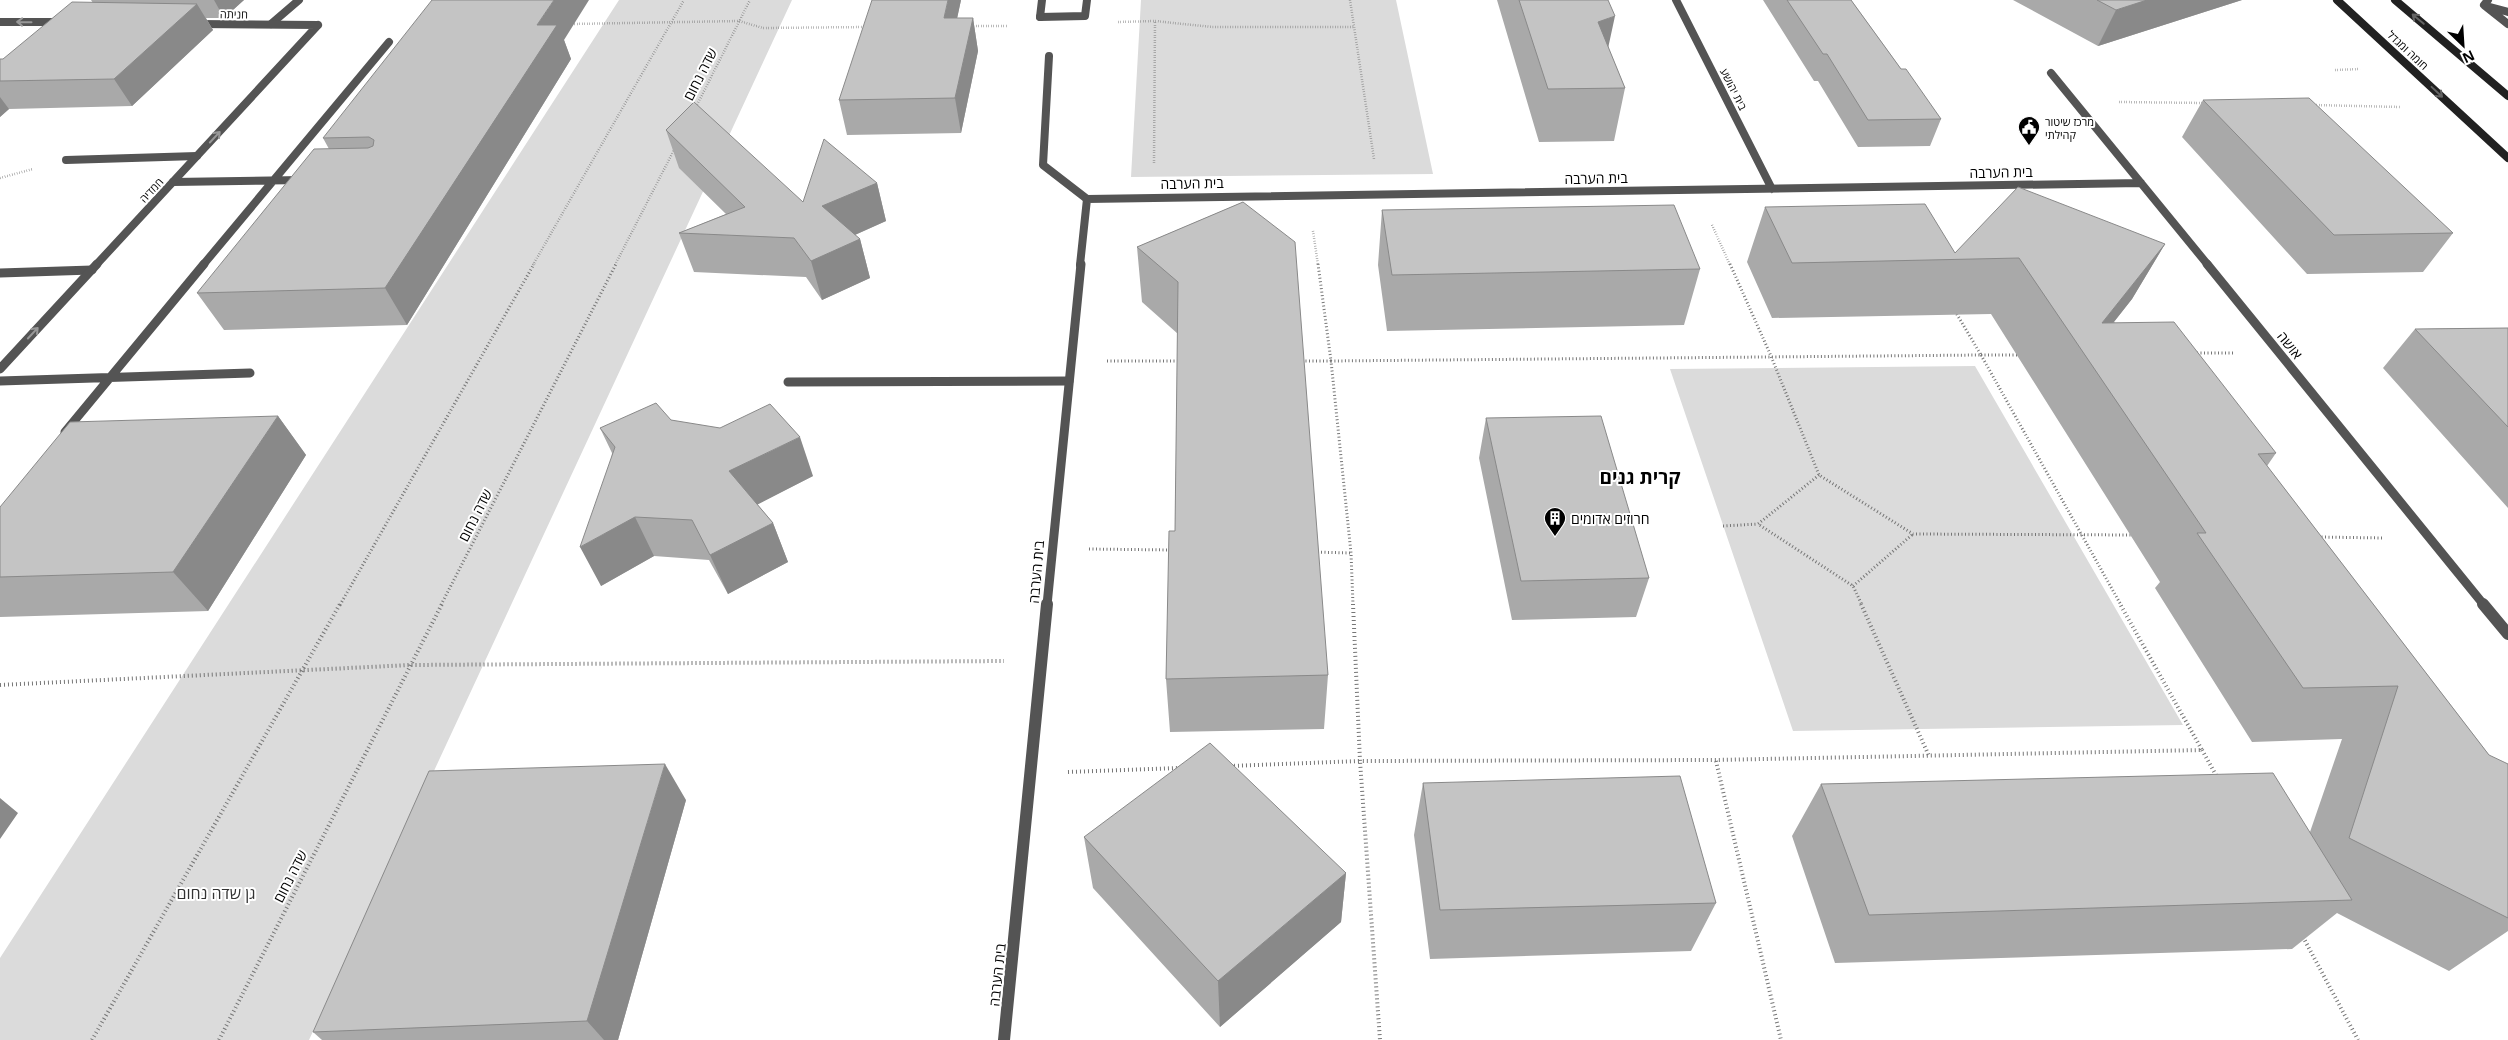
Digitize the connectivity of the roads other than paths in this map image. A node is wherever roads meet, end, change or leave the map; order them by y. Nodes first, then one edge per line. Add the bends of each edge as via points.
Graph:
1 (299, 0) edge
2 (1042, 0) edge
3 (1087, 0) edge
4 (1676, 0) edge
5 (2337, 0) edge
6 (2395, 0) edge
7 (2486, 2) edge
8 (2508, 12) edge
9 (0, 22) edge
10 (68, 22) edge
11 (184, 24) edge
12 (271, 24) junction
13 (2508, 24) edge
14 (318, 25) joint
15 (389, 42) dead end
16 (1049, 56) dead end
17 (2051, 73) dead end
18 (2508, 96) edge
19 (197, 156) junction
20 (2508, 158) edge
21 (66, 160) dead end
22 (274, 180) junction
23 (312, 180) edge
24 (173, 182) junction
25 (2141, 183) junction
26 (1772, 189) junction
27 (1088, 199) junction
28 (92, 270) junction
29 (0, 272) edge
30 (0, 369) edge
31 (250, 372) dead end
32 (110, 377) junction
33 (0, 381) edge
34 (1069, 381) junction
35 (788, 382) dead end
36 (61, 436) edge
37 (2508, 634) edge
38 (1004, 1040) edge

1 - 12 street
2 - 3 street via 1040,17 1085,16
4 - 26 street, בית יהושע
5 -> 20 street, חומה ומגדל
18 -> 6 street
7 - 8 street
7 - 13 street
10 -> 9 street
11 - 12 street, חניתה
12 - 14 street, חניתה
19 -> 14 street, חמדיה
15 - 22 street
16 - 27 street via 1043,165
17 - 25 street, אושה
19 - 21 street
19 - 24 street, חמדיה
22 - 23 street
22 - 24 street
22 - 32 street
24 - 28 street, חמדיה
25 - 26 street, בית הערבה
25 - 37 street, אושה
26 - 27 street, בית הערבה
27 - 34 street, בית הערבה
28 - 29 street
30 -> 28 street, חמדיה
31 - 32 street
32 - 33 street
32 - 36 street
34 - 35 street
34 - 38 street, בית הערבה

